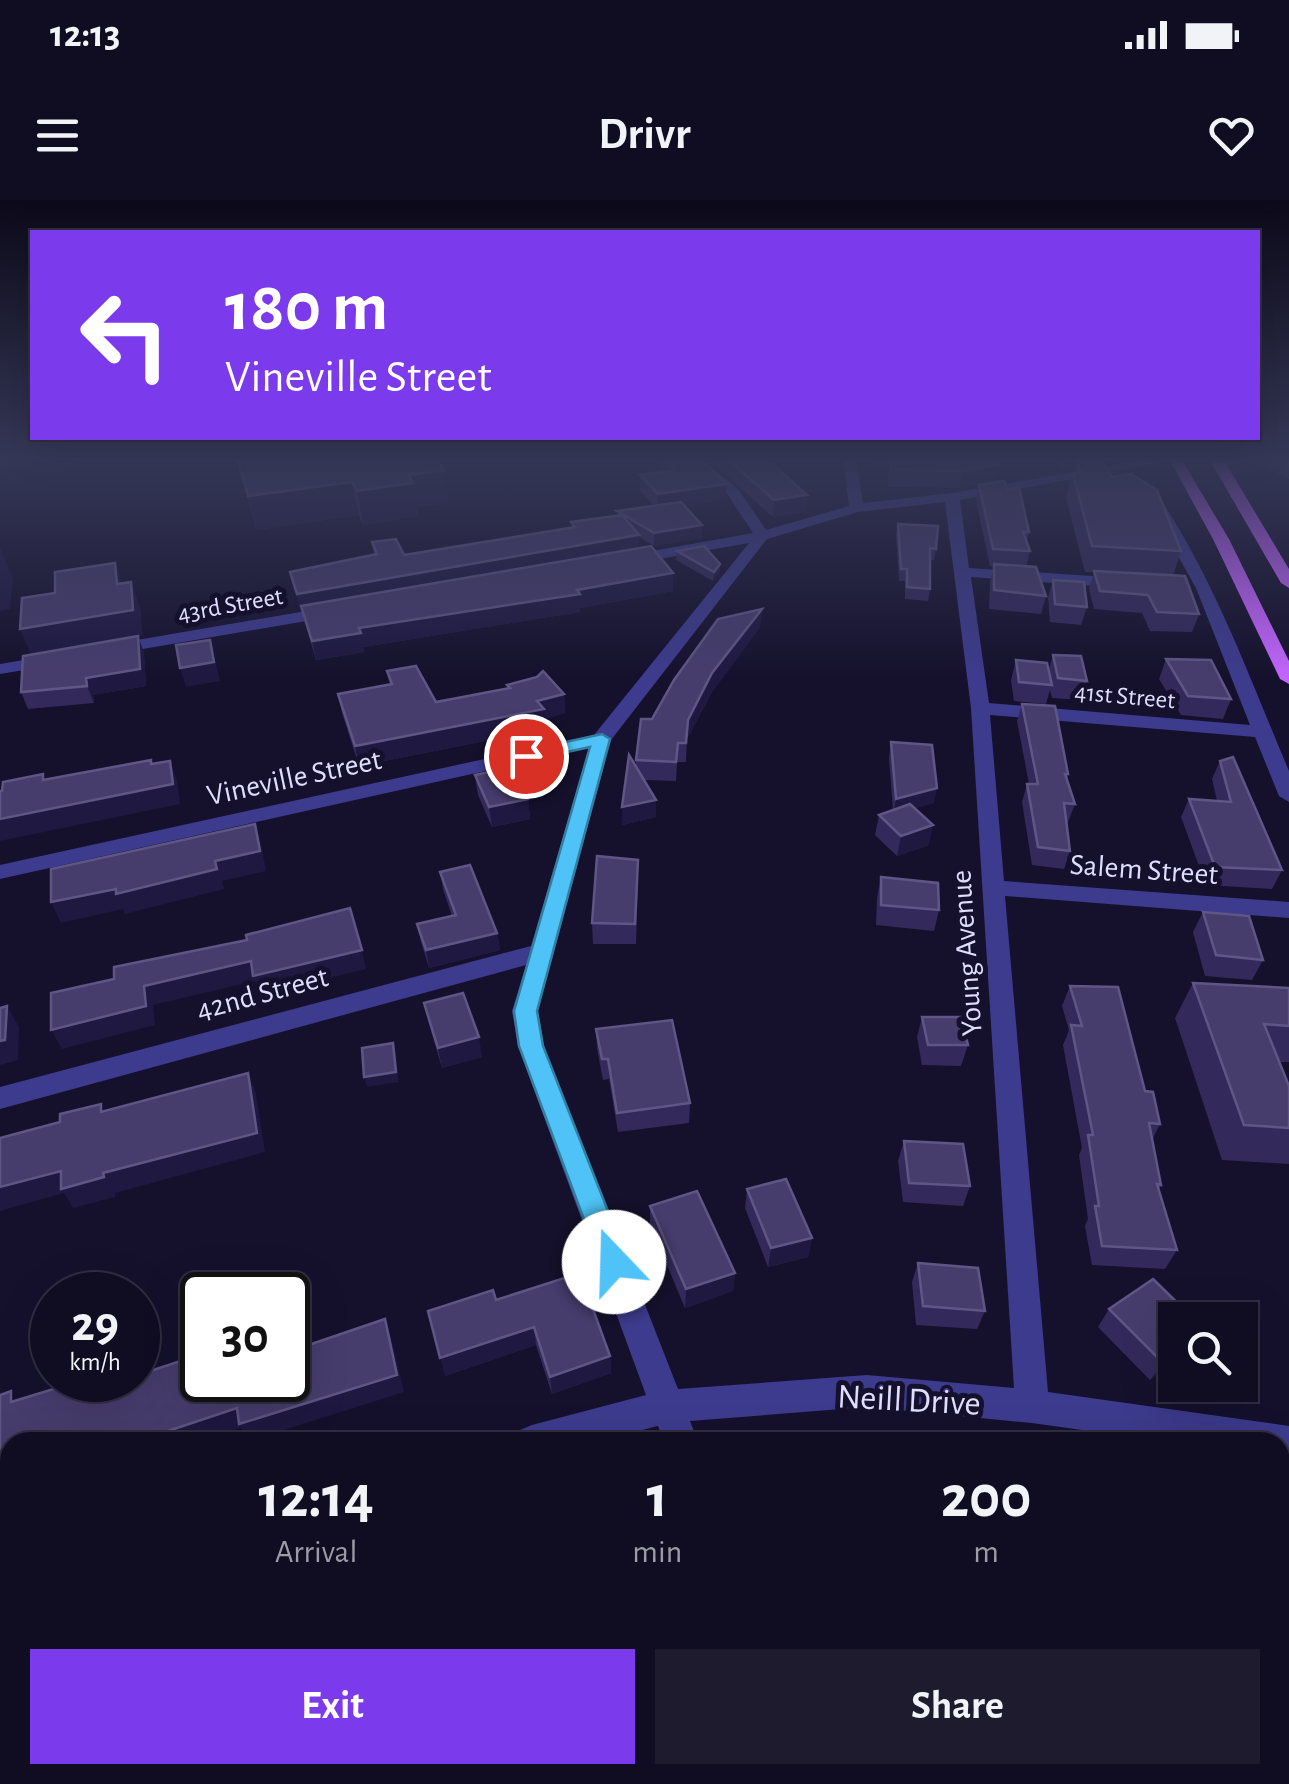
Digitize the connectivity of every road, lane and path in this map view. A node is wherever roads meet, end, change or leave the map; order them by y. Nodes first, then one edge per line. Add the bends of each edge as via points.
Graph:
1 (759, 531) edge
2 (779, 531) edge
3 (957, 531) edge
4 (1172, 531) edge
5 (1216, 531) edge
6 (1259, 531) edge
7 (762, 536) junction
8 (606, 563) edge
9 (964, 572) junction
10 (1289, 583) edge
11 (1148, 584) edge
12 (354, 607) edge
13 (89, 654) edge
14 (71, 657) edge
15 (0, 670) edge
16 (1289, 679) edge
17 (980, 708) junction
18 (1266, 732) junction
19 (602, 739) junction
20 (1289, 796) edge
21 (0, 872) edge
22 (994, 888) junction
23 (1289, 910) edge
24 (540, 952) junction
25 (0, 1098) edge
26 (669, 1406) junction
27 (1032, 1406) junction
28 (570, 1432) edge
29 (678, 1432) edge
30 (1213, 1432) edge

1 - 7 street
2 - 7 street
3 - 9 street, Young Avenue
4 - 18 street
5 - 16 main road
6 - 10 main road
7 - 8 street
7 - 19 street
9 - 11 street
9 - 17 street, Young Avenue
12 - 13 street, 43rd Street
14 - 15 street
17 - 18 street, 41st Street
17 - 22 street, Young Avenue
18 - 20 street
19 - 21 street, Vineville Street
19 - 24 street
22 - 23 street, Salem Street
22 - 27 street, Young Avenue
24 - 25 street, 42nd Street
24 - 26 street via 526,1011 531,1046
26 - 27 street, Neill Drive via 867,1392
26 - 28 street, Neill Drive
26 - 29 street
27 - 30 street, Neill Drive

